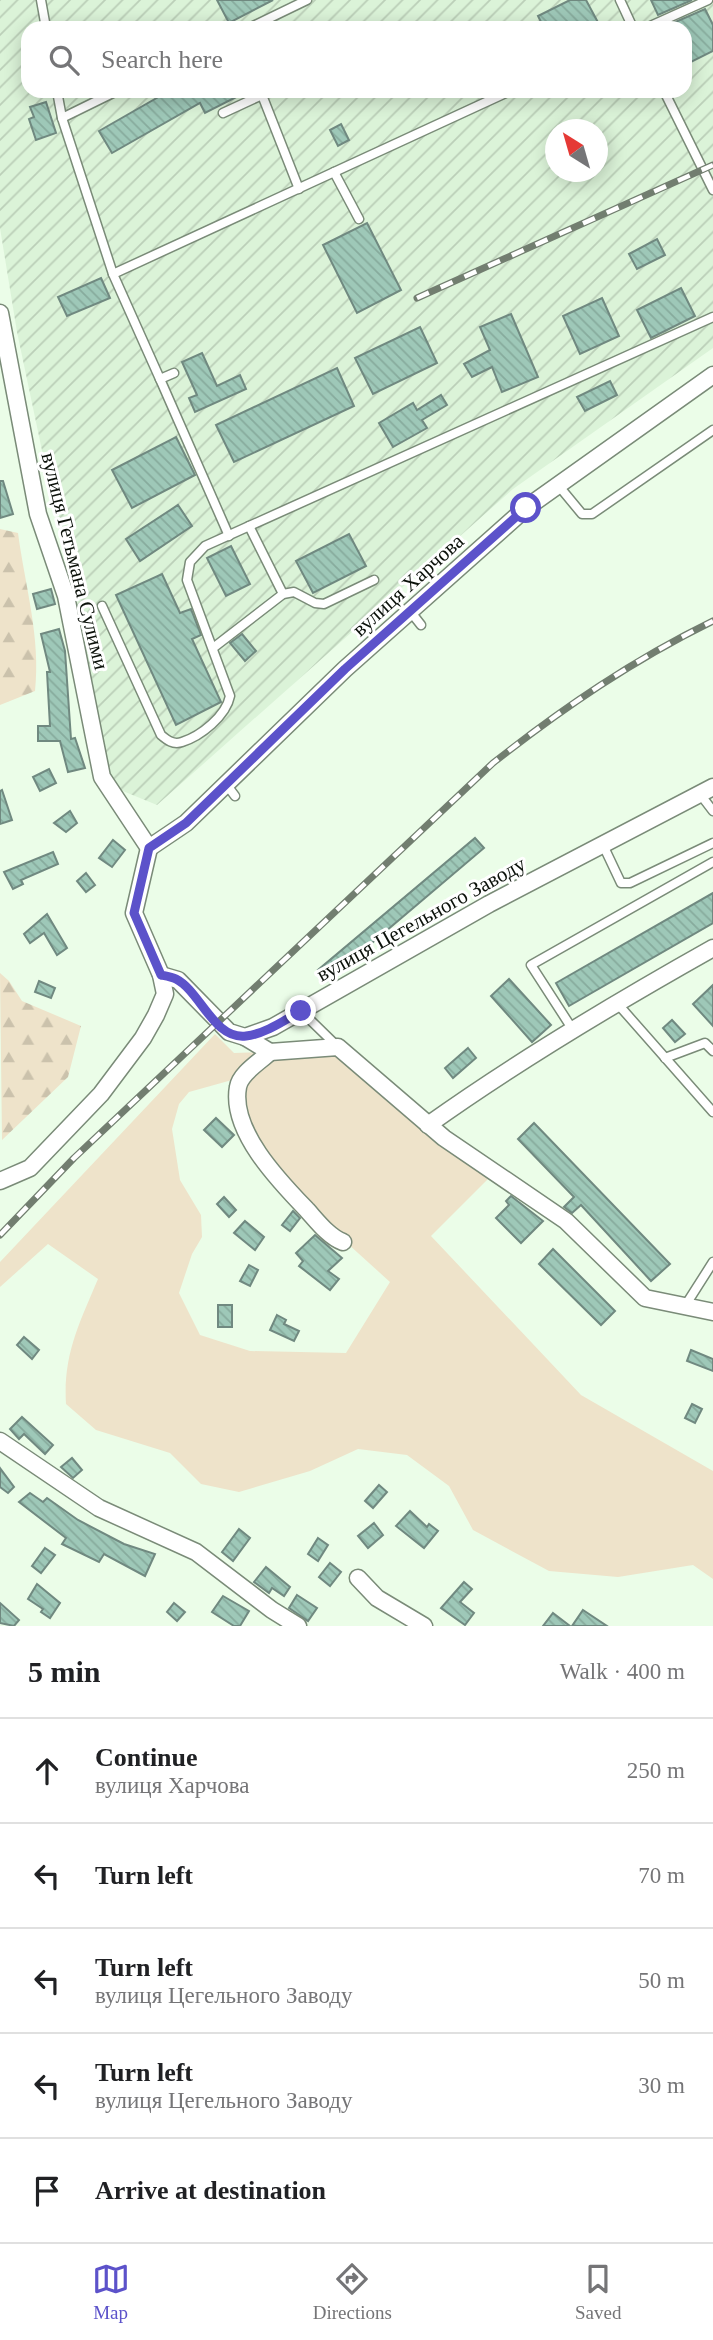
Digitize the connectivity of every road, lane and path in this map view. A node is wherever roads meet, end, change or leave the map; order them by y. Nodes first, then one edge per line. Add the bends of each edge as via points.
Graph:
1 (41, 0) edge
2 (307, 0) edge
3 (620, 0) edge
4 (708, 0) edge
5 (45, 21) edge
6 (264, 21) edge
7 (630, 21) edge
8 (662, 21) edge
9 (58, 98) edge
10 (103, 98) edge
11 (255, 98) edge
12 (268, 98) edge
13 (495, 98) edge
14 (667, 98) edge
15 (223, 113) dead end
16 (62, 118) junction
17 (334, 173) junction
18 (299, 189) junction
19 (713, 190) edge
20 (359, 219) dead end
21 (113, 274) junction
22 (0, 313) edge
23 (713, 317) edge
24 (174, 373) dead end
25 (713, 375) edge
26 (160, 379) junction
27 (713, 430) edge
28 (558, 485) junction
29 (249, 526) junction
30 (229, 536) junction
31 (374, 580) dead end
32 (283, 594) junction
33 (102, 606) dead end
34 (410, 611) junction
35 (421, 625) dead end
36 (213, 648) junction
37 (707, 791) edge
38 (713, 811) edge
39 (713, 843) edge
40 (603, 845) junction
41 (149, 848) junction
42 (713, 862) edge
43 (713, 948) edge
44 (161, 975) junction
45 (616, 1002) junction
46 (301, 1011) junction
47 (572, 1030) junction
48 (245, 1037) junction
49 (338, 1047) junction
50 (713, 1051) edge
51 (270, 1052) junction
52 (665, 1058) junction
53 (713, 1112) edge
54 (428, 1125) junction
55 (0, 1181) edge
56 (343, 1242) dead end
57 (713, 1262) edge
58 (684, 1307) junction
59 (713, 1312) edge
60 (0, 1441) edge
61 (358, 1578) dead end
62 (298, 1626) edge
63 (424, 1626) edge

1 - 5 lane
2 - 6 lane
3 - 7 lane
4 - 8 lane
9 - 16 lane
10 - 16 lane
11 - 15 lane
12 - 18 lane
13 - 17 lane
14 - 19 lane
16 - 21 lane
17 - 18 lane
17 - 20 lane
18 - 21 lane
21 - 26 lane
22 - 41 street, вулиця Гетьмана Сулими via 38,514 66,596 102,777
23 - 29 lane
24 - 26 lane
25 - 28 street, вулиця Харчова
26 - 30 lane
27 - 28 lane via 592,514 575,509
28 - 34 street, вулиця Харчова
29 - 30 lane
29 - 32 lane
30 - 36 lane via 195,555 187,570
31 - 32 lane via 324,604 294,592
32 - 36 lane
33 - 36 lane via 161,735 169,742 180,743 220,717 228,706 230,696
34 - 35 lane
34 - 41 street, вулиця Харчова via 345,669 231,790
37 - 38 lane
37 - 40 street, вулиця Цегельного Заводу
39 - 40 lane via 630,883 621,883
40 - 46 street, вулиця Цегельного Заводу
41 - 44 street via 134,913
42 - 47 lane via 531,965
43 - 45 street
44 - 48 street via 178,980 217,1023
44 - 55 street via 165,994 156,1015 101,1094 30,1168
45 - 47 street
45 - 52 lane
46 - 48 street, вулиця Цегельного Заводу
46 - 49 lane
47 - 54 street
48 - 51 street
49 - 51 street
49 - 54 street
50 - 52 lane via 705,1043
51 - 56 street via 238,1086 248,1134 275,1176
52 - 53 lane
54 - 58 street via 566,1221 645,1298
57 - 58 lane
58 - 59 street
60 - 62 street via 99,1508 196,1552
61 - 63 street via 377,1598

